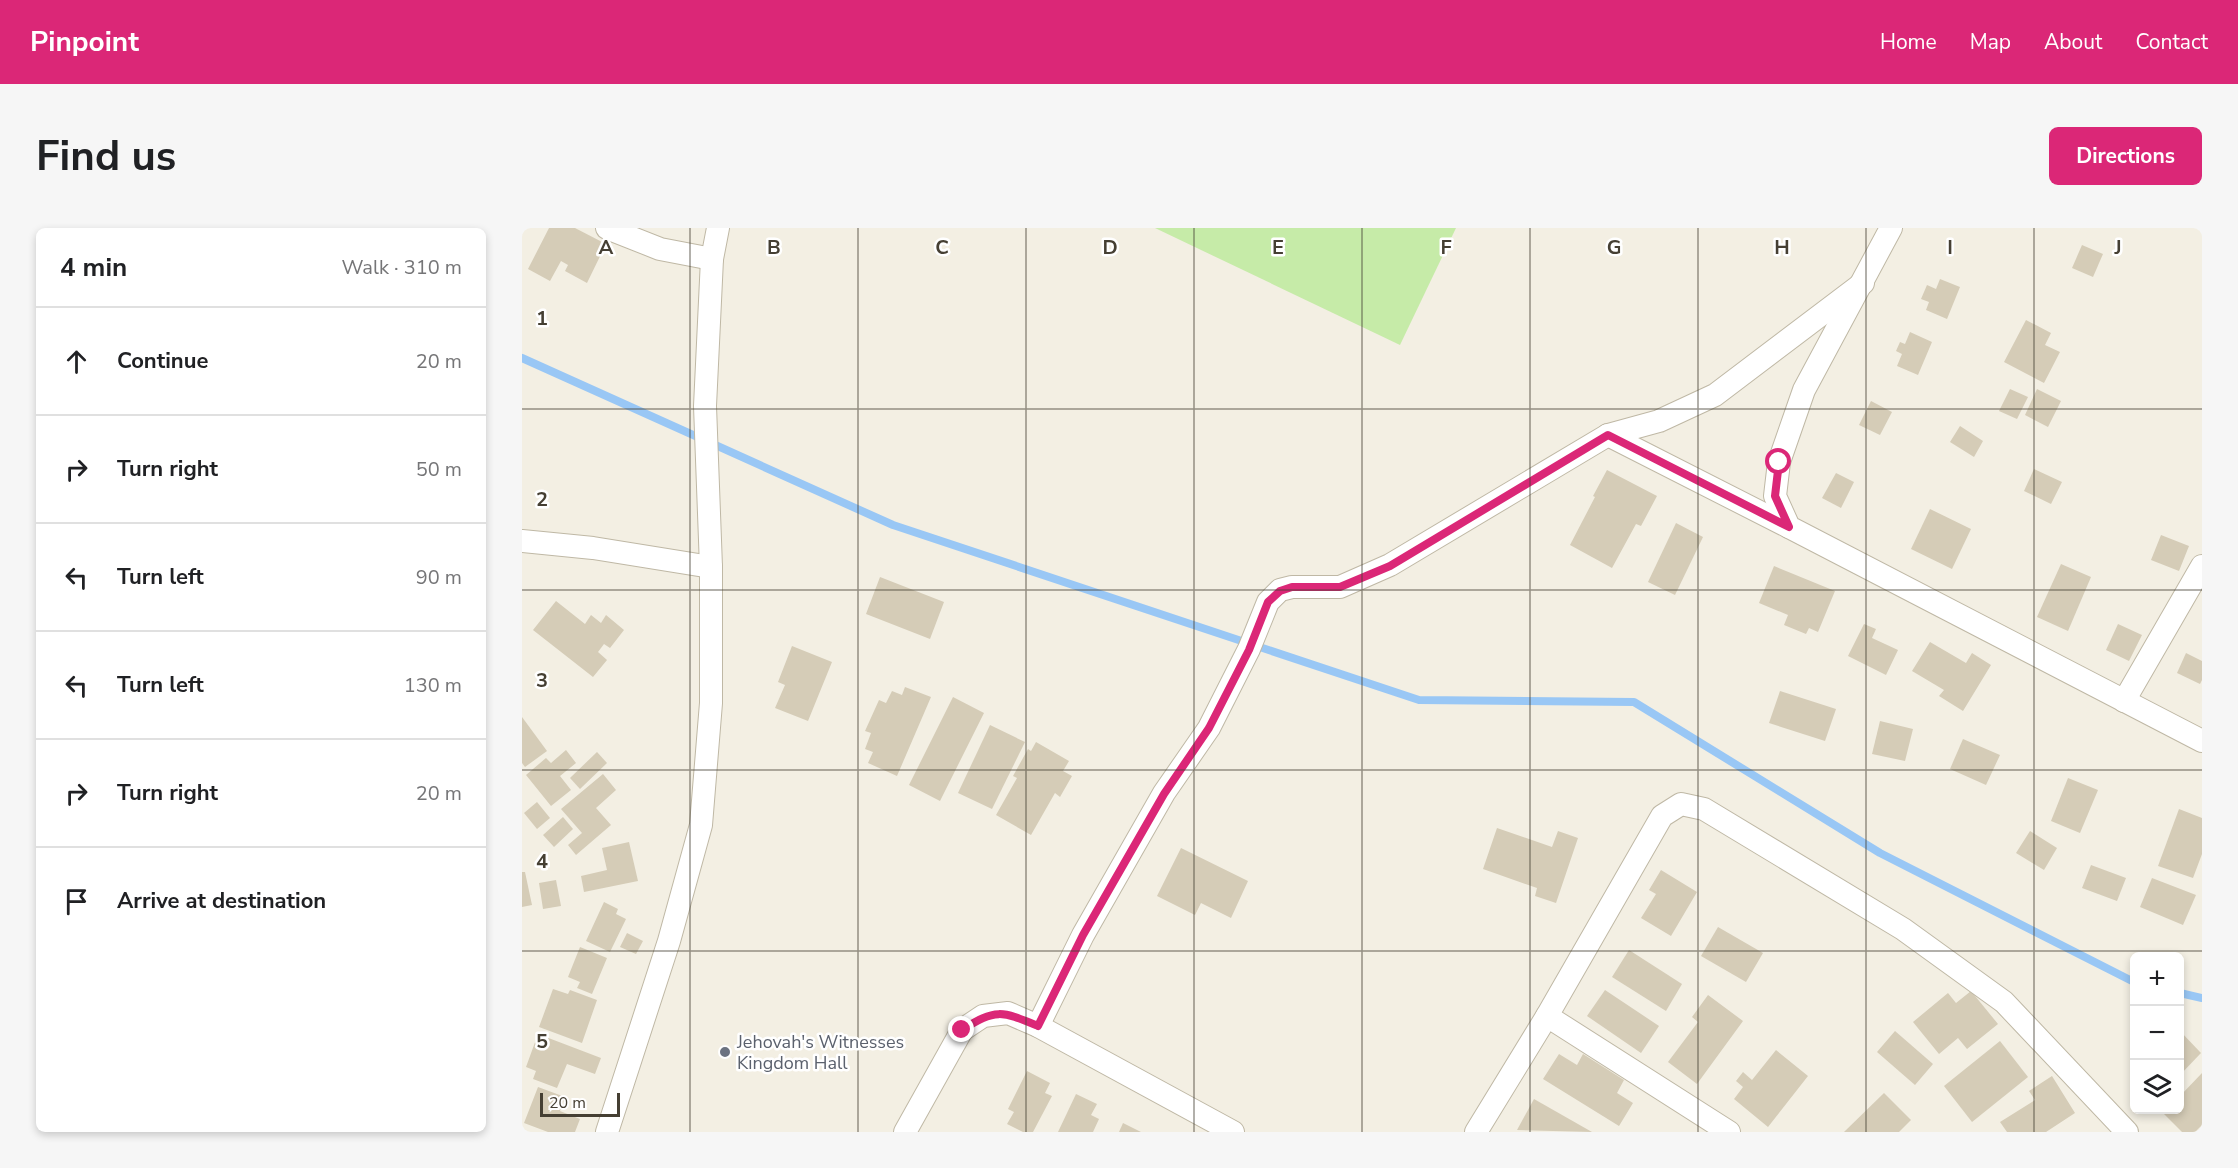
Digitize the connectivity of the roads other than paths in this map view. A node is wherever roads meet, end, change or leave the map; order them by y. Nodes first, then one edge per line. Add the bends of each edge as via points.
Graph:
1 (607, 228) edge
2 (718, 228) edge
3 (1891, 228) edge
4 (712, 259) junction
5 (1863, 283) junction
6 (1608, 435) junction
7 (1789, 527) junction
8 (522, 541) edge
9 (2202, 566) edge
10 (711, 567) junction
11 (2124, 701) junction
12 (2202, 741) edge
13 (1547, 1016) junction
14 (1038, 1026) junction
15 (607, 1132) edge
16 (905, 1132) edge
17 (1233, 1132) edge
18 (1476, 1132) edge
19 (1729, 1132) edge
20 (2127, 1132) edge

1 - 4 street via 660,249
2 - 4 street
3 - 5 street
4 - 10 street via 706,422
5 - 6 street via 1715,395 1659,421
5 - 7 street via 1804,390 1779,462 1775,496
6 - 7 street
6 - 14 street via 1390,566 1340,587 1292,587 1268,602 1249,650 1209,728 1164,794 1089,925
7 - 11 street
8 - 10 street
9 - 11 street
10 - 15 street via 711,703 701,825 669,941
11 - 12 street
13 - 18 street
13 - 19 street
13 - 20 street via 1662,816 1682,804 1704,809 1903,929 2004,1002
14 - 16 street via 1008,1013 983,1016 962,1030
14 - 17 street

